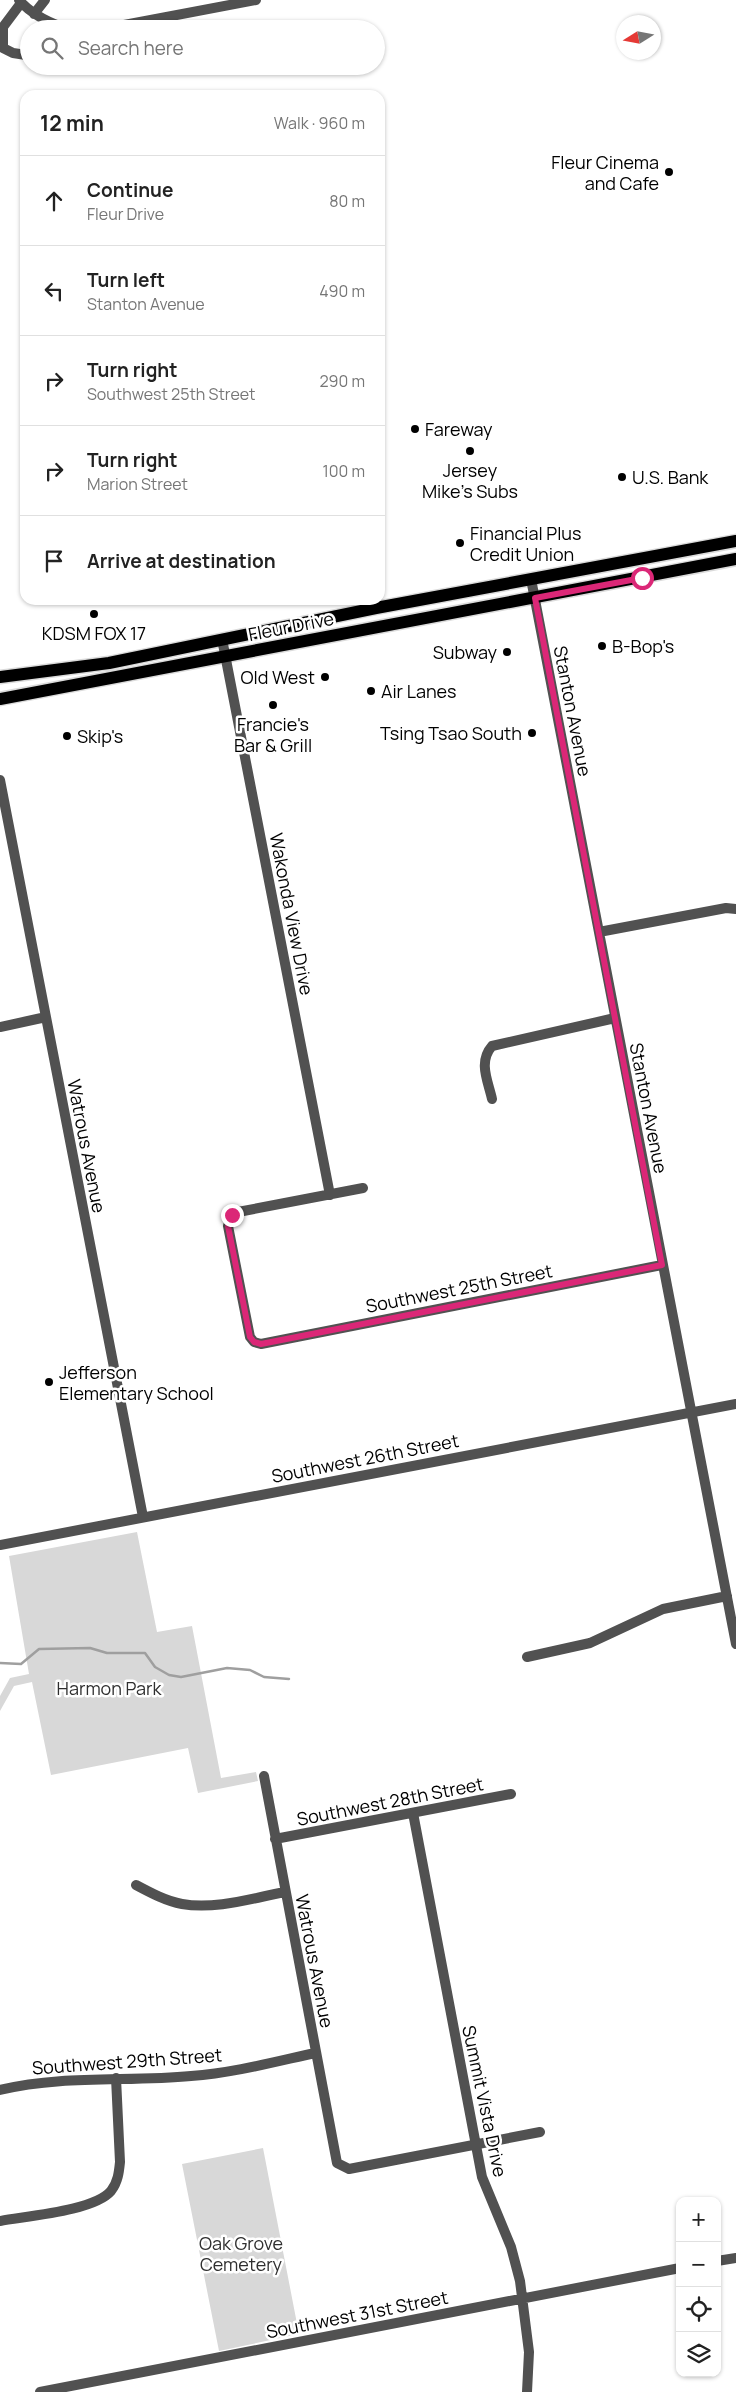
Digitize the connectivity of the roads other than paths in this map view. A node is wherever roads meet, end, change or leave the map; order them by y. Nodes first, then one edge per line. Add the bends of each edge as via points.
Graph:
1 (45, 0) edge
2 (256, 0) edge
3 (20, 2) edge
4 (34, 14) junction
5 (42, 20) edge
6 (150, 20) edge
7 (20, 54) edge
8 (736, 541) edge
9 (736, 559) edge
10 (531, 579) junction
11 (535, 598) junction
12 (222, 640) junction
13 (225, 657) junction
14 (0, 677) edge
15 (0, 699) edge
16 (0, 780) edge
17 (736, 908) edge
18 (599, 932) junction
19 (46, 1018) junction
20 (615, 1018) junction
21 (0, 1027) edge
22 (492, 1099) dead end
23 (364, 1188) dead end
24 (330, 1196) junction
25 (662, 1265) junction
26 (736, 1404) edge
27 (692, 1412) junction
28 (143, 1517) junction
29 (0, 1545) edge
30 (727, 1596) junction
31 (736, 1644) edge
32 (527, 1657) dead end
33 (264, 1776) dead end
34 (511, 1794) dead end
35 (412, 1813) junction
36 (275, 1839) junction
37 (136, 1885) dead end
38 (285, 1892) junction
39 (315, 2053) junction
40 (116, 2078) junction
41 (0, 2090) edge
42 (540, 2132) dead end
43 (475, 2145) junction
44 (0, 2222) edge
45 (736, 2258) edge
46 (721, 2260) edge
47 (676, 2269) edge
48 (522, 2299) junction
49 (40, 2392) edge
50 (527, 2392) edge

1 - 4 street
2 - 6 street
3 - 4 street
3 - 7 street via 3,27 3,48
4 - 5 street
8 - 10 main road, Fleur Drive
9 - 11 main road, Fleur Drive
10 - 11 street, Stanton Avenue
10 - 12 main road, Fleur Drive
11 - 13 main road, Fleur Drive
11 - 18 street, Stanton Avenue
12 - 13 street, Wakonda View Drive
12 - 14 main road, Fleur Drive via 109,663
13 - 15 main road, Fleur Drive
13 - 24 street, Wakonda View Drive
16 - 19 street, Watrous Avenue
17 - 18 street
18 - 20 street, Stanton Avenue
19 - 21 street
19 - 28 street, Watrous Avenue
20 - 22 street via 492,1046 485,1053 484,1062
20 - 25 street, Stanton Avenue
23 - 24 street
24 - 25 street, Southwest 25th Street via 232,1215 228,1226 250,1337 254,1342 261,1344
25 - 27 street, Stanton Avenue
26 - 27 street, Southwest 26th Street
27 - 28 street, Southwest 26th Street
27 - 30 street, Stanton Avenue
28 - 29 street, Southwest 26th Street
30 - 31 street, Stanton Avenue
30 - 32 street via 663,1609 590,1643
33 - 36 street, Watrous Avenue
34 - 35 street, Southwest 28th Street
35 - 36 street, Southwest 28th Street
35 - 43 street, Summit Vista Drive
36 - 38 street, Watrous Avenue
37 - 38 street via 163,1899 202,1906
38 - 39 street, Watrous Avenue
39 - 40 street, Southwest 29th Street via 191,2076
39 - 43 street, Watrous Avenue via 337,2164 348,2169
40 - 41 street, Southwest 29th Street via 57,2080
40 - 44 street via 120,2162 116,2184 94,2203
42 - 43 street
43 - 48 street, Summit Vista Drive via 488,2193 517,2264
45 - 46 street
47 - 48 street, Southwest 31st Street
48 - 49 street, Southwest 31st Street
48 - 50 street, Summit Vista Drive via 529,2352

